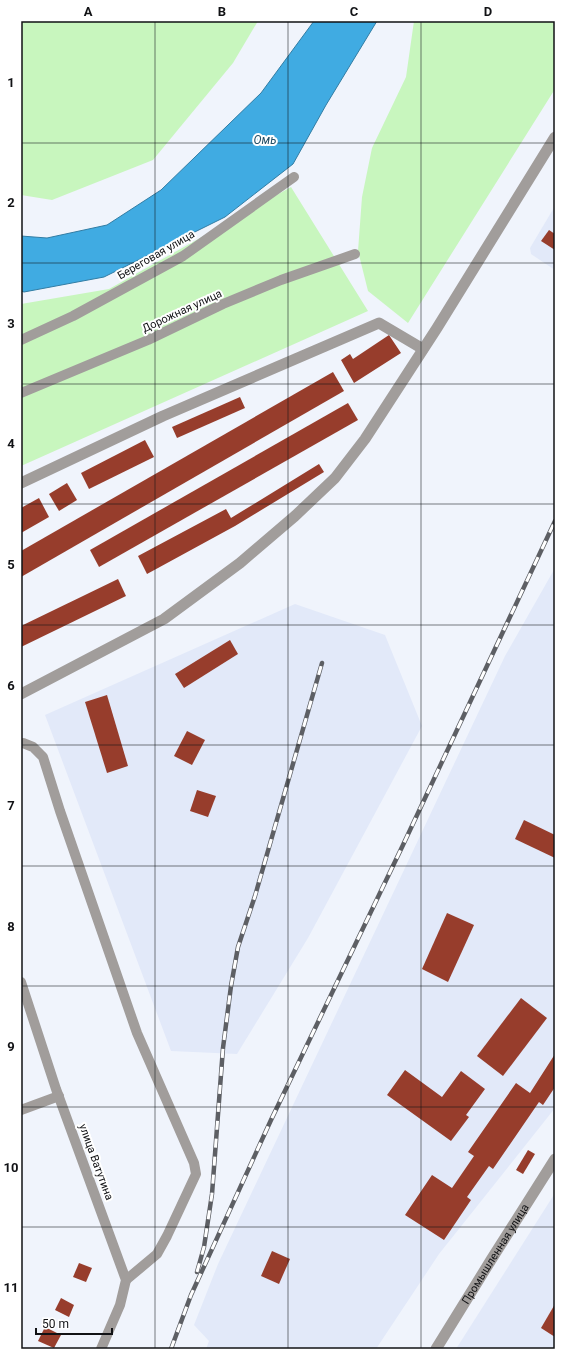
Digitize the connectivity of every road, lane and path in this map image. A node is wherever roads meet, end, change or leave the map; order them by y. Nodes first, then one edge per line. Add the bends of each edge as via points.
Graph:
1 (555, 137) edge
2 (294, 177) dead end
3 (355, 254) dead end
4 (21, 340) edge
5 (423, 349) junction
6 (21, 393) edge
7 (21, 483) edge
8 (21, 694) edge
9 (23, 743) dead end
10 (21, 982) edge
11 (59, 1096) junction
12 (21, 1110) edge
13 (555, 1160) edge
14 (126, 1280) junction
15 (101, 1349) edge
16 (436, 1349) edge

1 - 5 street
2 - 4 street, Береговая улица via 183,256 72,316
3 - 6 street, Дорожная улица via 223,304 148,340
5 - 7 street via 379,323 163,416
5 - 8 street via 365,439 339,473 295,516 240,563 164,619
9 - 14 street via 34,747 43,757 137,1033 194,1163 196,1174 167,1236 156,1254
10 - 11 street, улица Ватутина
11 - 12 street
11 - 14 street, улица Ватутина
13 - 16 street, Промышленная улица
14 - 15 street via 120,1305

